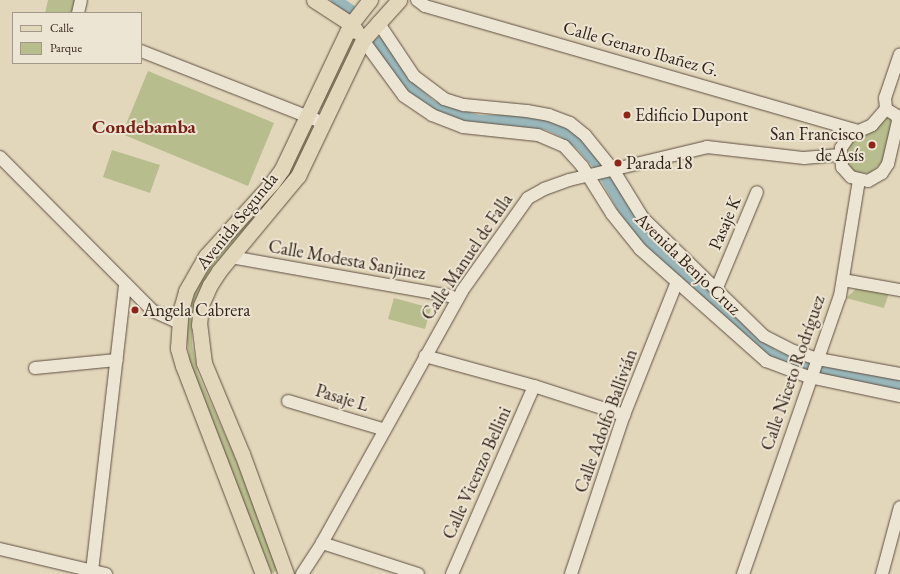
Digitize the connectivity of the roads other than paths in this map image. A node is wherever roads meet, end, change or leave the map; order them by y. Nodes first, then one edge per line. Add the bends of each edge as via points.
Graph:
1 (81, 0) edge
2 (314, 0) edge
3 (399, 0) edge
4 (417, 0) edge
5 (363, 2) edge
6 (78, 12) edge
7 (378, 22) junction
8 (351, 24) junction
9 (363, 40) junction
10 (142, 51) edge
11 (900, 54) edge
12 (886, 109) junction
13 (306, 116) junction
14 (899, 119) edge
15 (324, 123) junction
16 (857, 130) junction
17 (897, 150) edge
18 (840, 155) junction
19 (0, 157) edge
20 (602, 174) junction
21 (860, 180) junction
22 (757, 192) dead end
23 (231, 257) junction
24 (843, 280) junction
25 (677, 282) junction
26 (125, 284) junction
27 (716, 290) junction
28 (900, 290) edge
29 (457, 300) junction
30 (178, 322) junction
31 (425, 356) junction
32 (117, 360) junction
33 (817, 360) junction
34 (35, 368) dead end
35 (900, 374) edge
36 (810, 377) junction
37 (534, 386) junction
38 (900, 396) edge
39 (288, 401) dead end
40 (624, 416) junction
41 (385, 430) junction
42 (900, 507) edge
43 (322, 543) junction
44 (0, 549) edge
45 (92, 571) junction
46 (106, 574) edge
47 (263, 574) edge
48 (286, 574) edge
49 (302, 574) edge
50 (418, 574) edge
51 (452, 574) edge
52 (571, 574) edge
53 (743, 574) edge
54 (882, 574) edge

1 - 6 street
2 - 8 main road, Avenida Benjo Cruz
3 - 7 main road, Avenida Segunda
4 - 16 street, Calle Genaro Ibañez G. via 425,6
5 - 7 main road, Avenida Benjo Cruz
5 - 8 main road, Avenida Segunda
7 - 9 main road, Avenida Segunda
7 - 20 street, Avenida Benjo Cruz via 414,76 444,98 464,105 527,111 570,123 585,135
8 - 9 main road, Avenida Benjo Cruz
8 - 13 main road, Avenida Segunda
9 - 15 main road, Avenida Segunda
9 - 20 street, Avenida Benjo Cruz via 404,96 418,108 463,127 516,131 551,139
10 - 13 street
11 - 12 street via 885,98
12 - 14 street via 892,111
12 - 16 street via 872,125
13 - 15 street
13 - 30 main road, Avenida Segunda via 272,183 203,261 186,291
14 - 17 street
15 - 23 main road, Avenida Segunda via 288,190
16 - 18 street via 846,141
17 - 21 street via 882,173 868,180
18 - 20 street, Calle Manuel de Falla via 804,158 707,147
18 - 21 street via 842,167 851,177
19 - 26 street
20 - 25 street, Avenida Benjo Cruz via 623,230
20 - 27 street, Avenida Benjo Cruz
20 - 29 street, Calle Manuel de Falla via 569,180 528,198
21 - 24 street, Calle Niceto Rodríguez
22 - 27 street, Pasaje K
23 - 29 street, Calle Modesta Sanjinez via 450,296
23 - 48 main road, Avenida Segunda via 210,285 201,305 200,344 204,363 242,454
24 - 28 street
24 - 33 street, Calle Niceto Rodríguez
25 - 36 street, Avenida Benjo Cruz via 766,361
25 - 40 street, Calle Adolfo Ballivián
26 - 30 street via 153,311
26 - 32 street
27 - 33 street, Avenida Benjo Cruz via 764,336
29 - 31 street, Calle Manuel de Falla
30 - 47 main road, Avenida Segunda via 178,348 183,366
31 - 37 street
31 - 41 street, Calle Manuel de Falla
32 - 34 street
32 - 45 street
33 - 35 street, Avenida Benjo Cruz
33 - 36 street, Calle Niceto Rodríguez
36 - 38 street, Avenida Benjo Cruz
36 - 53 street, Calle Niceto Rodríguez
37 - 40 street
37 - 51 street, Calle Vicenzo Bellini
39 - 41 street, Pasaje L
40 - 52 street, Calle Adolfo Ballivián
41 - 43 street, Calle Manuel de Falla
42 - 54 street
43 - 49 street, Calle Manuel de Falla
43 - 50 street
44 - 45 street
45 - 46 street

